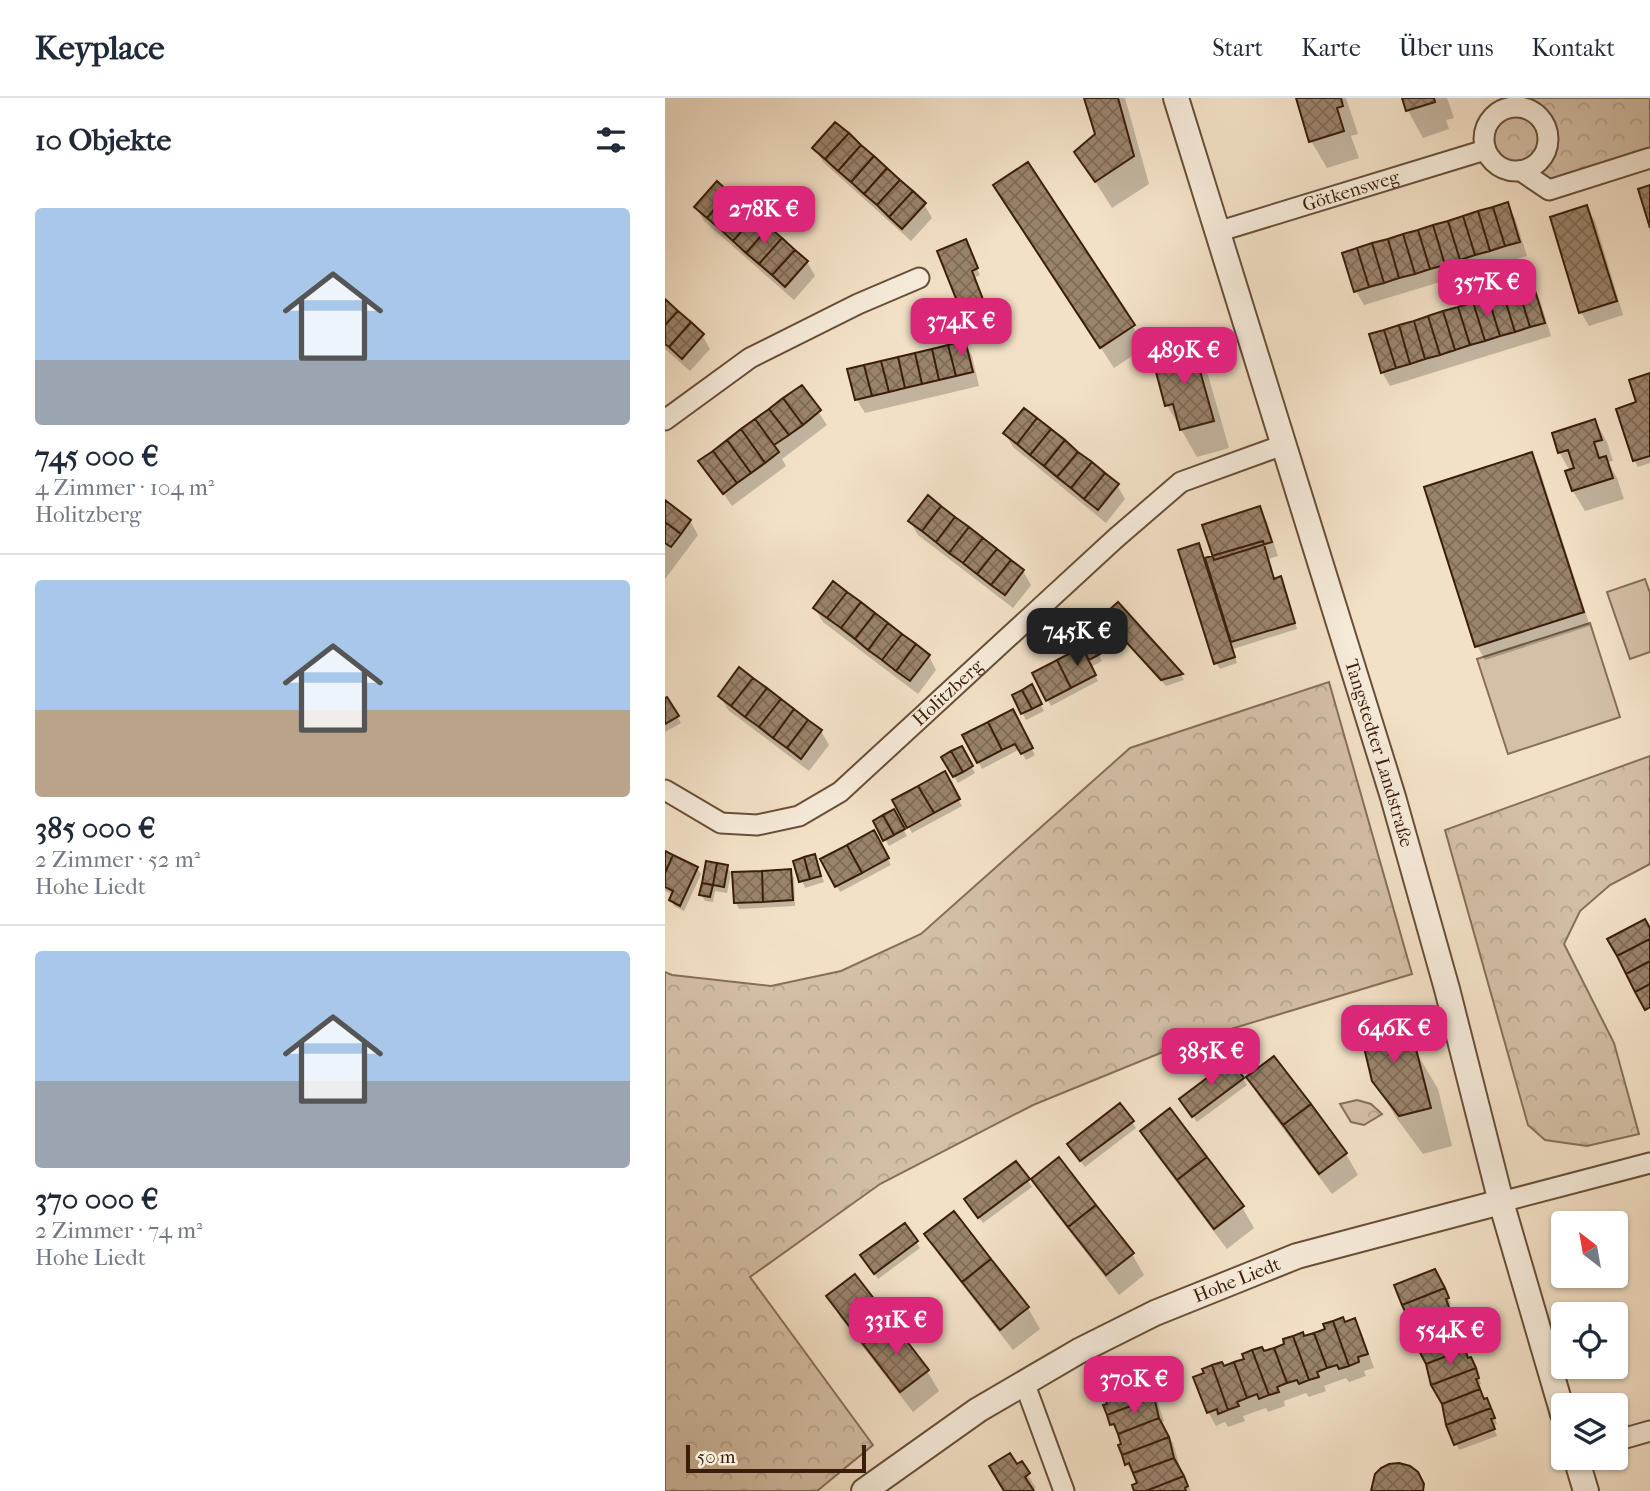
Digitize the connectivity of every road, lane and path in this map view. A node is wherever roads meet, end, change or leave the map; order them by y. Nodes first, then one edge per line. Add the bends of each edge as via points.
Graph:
1 (1176, 98) edge
2 (1511, 103) edge
3 (1485, 150) junction
4 (1650, 158) edge
5 (1521, 171) junction
6 (1217, 232) junction
7 (919, 278) dead end
8 (665, 420) edge
9 (1283, 445) junction
10 (665, 790) edge
11 (1650, 1163) edge
12 (1501, 1202) junction
13 (1024, 1382) junction
14 (1557, 1393) edge
15 (1650, 1431) edge
16 (1628, 1437) edge
17 (1580, 1470) edge
18 (864, 1491) edge
19 (1064, 1491) edge
20 (1586, 1491) edge

1 - 6 street, Tangstedter Landstraße
2 - 3 street via 1490,119 1483,139
2 - 5 street via 1538,115 1548,133 1545,153 1531,168
3 - 5 street via 1503,169
3 - 6 street, Götkensweg
4 - 5 street via 1549,190
6 - 9 street, Tangstedter Landstraße
7 - 8 street via 750,358
9 - 10 street, Holitzberg via 1181,482 840,792 799,816 757,825 721,823
9 - 12 street, Tangstedter Landstraße via 1393,797
11 - 12 street, Hohe Liedt
12 - 13 street, Hohe Liedt via 1297,1256 1155,1312
12 - 14 street, Tangstedter Landstraße
13 - 18 street, Hohe Liedt
13 - 19 street
15 - 16 street
17 - 20 street

